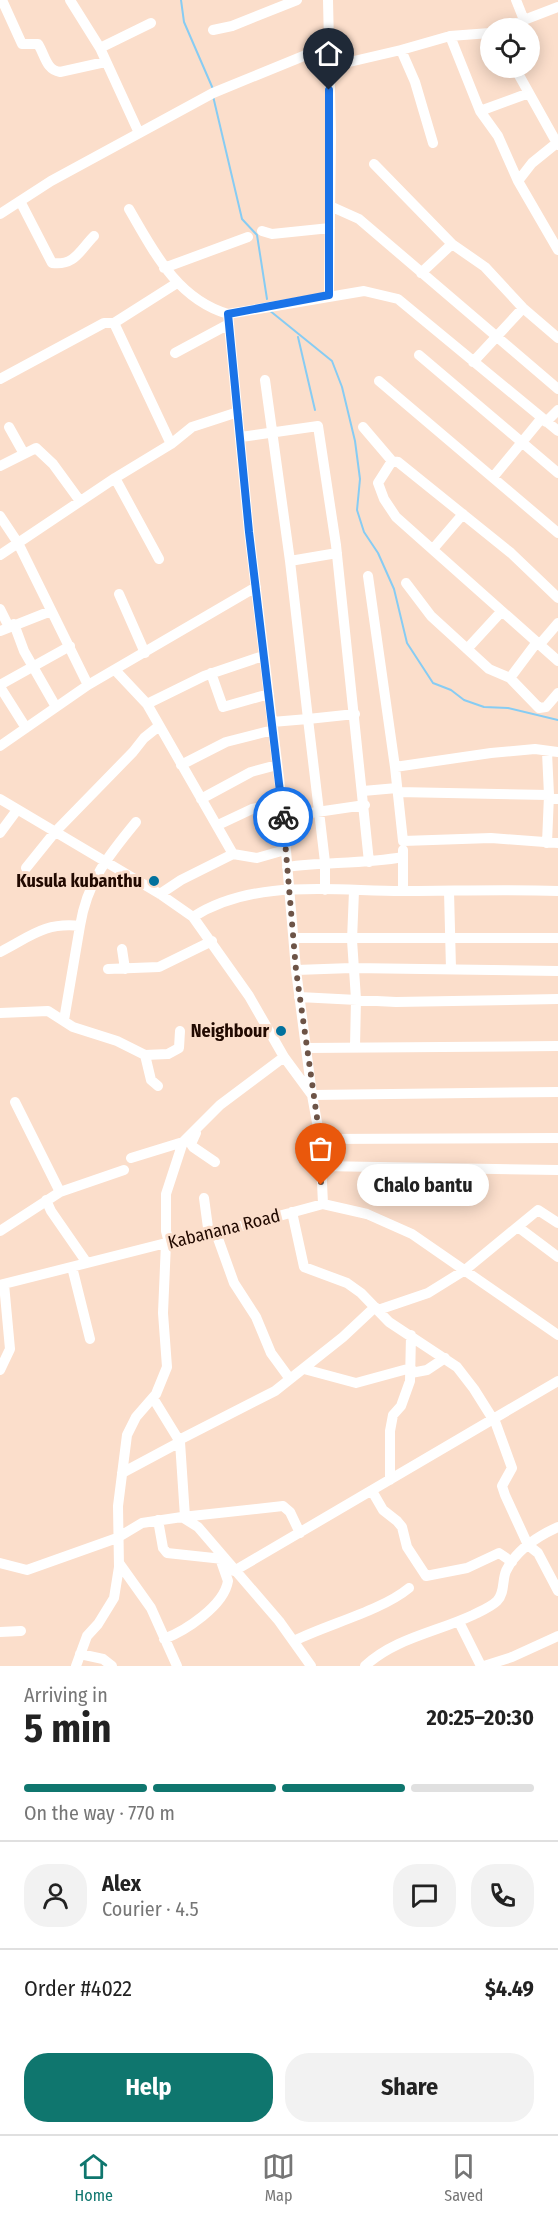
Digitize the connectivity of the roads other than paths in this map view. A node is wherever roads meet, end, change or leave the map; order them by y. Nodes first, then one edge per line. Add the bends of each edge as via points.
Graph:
1 (2, 0) edge
2 (70, 0) edge
3 (297, 0) edge
4 (328, 0) edge
5 (516, 0) edge
6 (558, 7) edge
7 (523, 18) edge
8 (529, 18) edge
9 (151, 23) dead end
10 (213, 30) dead end
11 (480, 34) edge
12 (450, 36) junction
13 (328, 46) junction
14 (100, 48) junction
15 (401, 50) junction
16 (105, 62) junction
17 (328, 67) junction
18 (521, 78) edge
19 (529, 93) junction
20 (480, 111) junction
21 (139, 133) junction
22 (433, 143) dead end
23 (558, 143) edge
24 (374, 164) dead end
25 (518, 181) junction
26 (20, 201) junction
27 (330, 206) junction
28 (129, 209) dead end
29 (0, 214) edge
30 (330, 228) junction
31 (262, 231) dead end
32 (94, 236) dead end
33 (248, 237) dead end
34 (452, 244) junction
35 (558, 250) edge
36 (164, 268) junction
37 (421, 273) junction
38 (177, 283) junction
39 (329, 295) junction
40 (523, 308) junction
41 (228, 319) junction
42 (114, 323) junction
43 (496, 335) junction
44 (558, 338) edge
45 (175, 352) dead end
46 (419, 355) dead end
47 (473, 362) junction
48 (0, 379) edge
49 (265, 380) dead end
50 (379, 381) dead end
51 (558, 389) edge
52 (558, 410) edge
53 (238, 412) junction
54 (544, 421) junction
55 (9, 427) dead end
56 (363, 427) dead end
57 (558, 431) edge
58 (274, 433) junction
59 (241, 437) junction
60 (520, 442) junction
61 (171, 444) junction
62 (23, 452) junction
63 (392, 461) junction
64 (0, 466) edge
65 (558, 473) edge
66 (494, 476) junction
67 (115, 478) junction
68 (80, 501) junction
69 (463, 514) junction
70 (0, 516) edge
71 (558, 533) edge
72 (18, 543) junction
73 (433, 549) junction
74 (337, 553) junction
75 (0, 555) edge
76 (159, 559) dead end
77 (290, 561) junction
78 (368, 576) dead end
79 (406, 583) dead end
80 (255, 587) junction
81 (119, 594) dead end
82 (558, 598) edge
83 (0, 609) edge
84 (51, 610) junction
85 (501, 612) junction
86 (558, 623) edge
87 (8, 627) edge
88 (539, 643) junction
89 (70, 646) junction
90 (467, 649) junction
91 (145, 652) junction
92 (263, 656) junction
93 (558, 661) edge
94 (32, 667) junction
95 (115, 669) junction
96 (211, 673) junction
97 (510, 678) junction
98 (88, 685) junction
99 (0, 686) edge
100 (558, 693) edge
101 (269, 694) junction
102 (147, 704) junction
103 (56, 707) junction
104 (355, 714) junction
105 (308, 719) junction
106 (159, 726) junction
107 (272, 726) junction
108 (26, 728) junction
109 (0, 746) edge
110 (553, 752) edge
111 (181, 765) junction
112 (277, 765) junction
113 (395, 767) junction
114 (398, 790) junction
115 (363, 791) junction
116 (554, 797) edge
117 (201, 798) junction
118 (0, 799) edge
119 (282, 803) junction
120 (365, 805) junction
121 (17, 810) junction
122 (319, 811) junction
123 (283, 817) junction
124 (136, 822) dead end
125 (218, 825) junction
126 (55, 832) junction
127 (0, 833) edge
128 (403, 841) junction
129 (553, 843) edge
130 (285, 850) junction
131 (233, 854) junction
132 (403, 857) junction
133 (104, 860) junction
134 (326, 862) junction
135 (369, 862) junction
136 (286, 867) junction
137 (26, 868) dead end
138 (325, 890) junction
139 (289, 891) junction
140 (354, 891) junction
141 (403, 891) junction
142 (449, 891) junction
143 (558, 891) edge
144 (160, 894) junction
145 (193, 917) junction
146 (80, 926) junction
147 (450, 936) junction
148 (294, 938) junction
149 (558, 938) edge
150 (352, 940) junction
151 (212, 941) junction
152 (122, 949) dead end
153 (0, 952) edge
154 (352, 968) junction
155 (108, 969) dead end
156 (124, 969) junction
157 (452, 969) junction
158 (296, 970) junction
159 (558, 971) edge
160 (299, 997) junction
161 (356, 999) junction
162 (558, 999) edge
163 (0, 1013) edge
164 (64, 1020) junction
165 (180, 1031) dead end
166 (558, 1046) edge
167 (355, 1047) junction
168 (306, 1048) junction
169 (145, 1055) junction
170 (284, 1057) junction
171 (159, 1086) dead end
172 (558, 1092) edge
173 (312, 1095) junction
174 (15, 1102) dead end
175 (197, 1131) junction
176 (558, 1138) edge
177 (320, 1139) junction
178 (183, 1142) junction
179 (131, 1158) dead end
180 (214, 1162) dead end
181 (320, 1166) junction
182 (124, 1170) dead end
183 (558, 1170) edge
184 (60, 1192) junction
185 (204, 1198) dead end
186 (46, 1200) junction
187 (323, 1204) junction
188 (292, 1212) junction
189 (558, 1223) edge
190 (518, 1227) junction
191 (0, 1231) edge
192 (213, 1234) junction
193 (168, 1243) junction
194 (558, 1257) edge
195 (87, 1263) junction
196 (72, 1267) junction
197 (465, 1270) junction
198 (2, 1285) edge
199 (377, 1308) junction
200 (411, 1335) junction
201 (558, 1335) edge
202 (90, 1339) dead end
203 (445, 1358) junction
204 (304, 1369) junction
205 (0, 1370) edge
206 (411, 1370) junction
207 (290, 1379) junction
208 (558, 1381) edge
209 (153, 1398) junction
210 (491, 1419) junction
211 (180, 1441) junction
212 (122, 1473) junction
213 (390, 1480) junction
214 (372, 1491) junction
215 (183, 1517) junction
216 (158, 1520) junction
217 (558, 1527) edge
218 (300, 1533) junction
219 (117, 1538) junction
220 (528, 1545) junction
221 (222, 1559) junction
222 (512, 1562) junction
223 (0, 1563) edge
224 (119, 1563) junction
225 (234, 1571) junction
226 (409, 1588) dead end
227 (558, 1591) edge
228 (459, 1622) junction
229 (0, 1632) edge
230 (21, 1632) dead end
231 (558, 1636) edge
232 (164, 1639) junction
233 (294, 1641) junction
234 (80, 1654) junction
235 (76, 1666) edge
236 (112, 1666) edge
237 (177, 1666) edge
238 (311, 1666) edge
239 (366, 1666) edge
240 (482, 1666) edge

1 - 16 street via 22,44 38,44 53,71
2 - 14 street
3 - 10 street
4 - 13 street
5 - 7 street
6 - 8 street
9 - 14 street
11 - 12 street
12 - 15 street
12 - 20 street
13 - 17 street
13 - 21 street via 232,84
14 - 16 street
15 - 17 street
15 - 22 street
16 - 21 street
17 - 27 street
18 - 19 street
19 - 20 street
19 - 23 street
20 - 25 street via 498,136
21 - 26 street
23 - 25 street via 532,163
24 - 34 street
25 - 35 street
26 - 29 street
26 - 32 street via 52,262 67,263
27 - 30 street
27 - 37 street via 359,219
28 - 36 street
30 - 31 street via 272,234
30 - 39 street
33 - 36 street
34 - 37 street
34 - 40 street via 484,267
36 - 38 street
37 - 43 street
38 - 41 street
38 - 42 street
39 - 41 street
39 - 47 street via 364,291 399,299
40 - 43 street
40 - 44 street
41 - 45 street
41 - 53 street
42 - 48 street via 104,323
42 - 61 street
43 - 47 street
43 - 51 street
46 - 60 street
47 - 54 street
49 - 58 street
50 - 66 street
52 - 54 street
53 - 59 street
53 - 61 street via 192,427
54 - 57 street
54 - 60 street
55 - 62 street
56 - 63 street
58 - 59 street
58 - 74 street via 318,426
58 - 77 street
59 - 80 street
60 - 65 street
60 - 66 street
61 - 67 street
62 - 64 street
62 - 68 street via 38,449
63 - 69 street
63 - 73 street via 380,478 379,487 396,517
66 - 71 street
67 - 68 street
67 - 76 street
68 - 72 street
69 - 73 street
69 - 82 street
70 - 72 street
72 - 75 street
72 - 84 street
73 - 85 street
74 - 77 street
74 - 104 street
77 - 105 street
78 - 113 street
79 - 90 street via 431,616
80 - 91 street
80 - 92 street
81 - 91 street
83 - 87 street
84 - 87 street
84 - 89 street
85 - 88 street
85 - 90 street
86 - 88 street
87 - 94 street
88 - 93 street
88 - 97 street
89 - 94 street
89 - 98 street
90 - 97 street via 489,669
91 - 95 street
92 - 96 street
92 - 101 street
94 - 99 street
94 - 103 street
95 - 98 street
95 - 102 street
96 - 101 street via 223,707
96 - 102 street
97 - 100 street via 541,709
98 - 103 street
99 - 108 street
101 - 107 street
102 - 106 street
103 - 108 street
104 - 105 street
104 - 115 street
105 - 107 street
105 - 122 street
106 - 111 street
106 - 126 street
107 - 111 street via 226,742
107 - 112 street
108 - 109 street
110 - 113 street via 535,749 491,753
110 - 116 street
111 - 117 street
112 - 117 street via 251,772
112 - 119 street
113 - 114 street
114 - 115 street
114 - 116 street
114 - 128 street
115 - 120 street
116 - 129 street
117 - 125 street
118 - 121 street
119 - 123 street
119 - 125 street via 252,809
120 - 122 street
120 - 135 street
121 - 126 street
121 - 127 street
122 - 123 street
122 - 134 street
123 - 130 street
124 - 133 street
125 - 131 street
126 - 133 street
126 - 137 street
128 - 129 street via 491,838
128 - 132 street
130 - 131 street via 257,858
130 - 136 street
131 - 144 street
132 - 135 street
132 - 141 street
133 - 144 street
133 - 146 street via 86,899
134 - 135 street
134 - 136 street
134 - 138 street
136 - 139 street
138 - 139 street
138 - 140 street
139 - 145 street via 249,893
139 - 148 street
140 - 141 street
140 - 150 street
141 - 142 street
142 - 143 street
142 - 147 street
144 - 145 street
145 - 151 street
146 - 153 street via 59,924 43,928
146 - 164 street
147 - 149 street
147 - 150 street
147 - 157 street
148 - 150 street
148 - 158 street
150 - 154 street
151 - 156 street via 159,967
151 - 170 street
152 - 156 street
154 - 157 street
154 - 158 street
154 - 161 street
155 - 156 street
157 - 159 street
158 - 160 street
160 - 161 street
160 - 168 street
161 - 162 street
161 - 167 street
163 - 164 street via 48,1011
164 - 169 street via 83,1032 117,1041
165 - 169 street via 176,1052
166 - 167 street
167 - 168 street
168 - 173 street
169 - 171 street via 151,1080
170 - 173 street
170 - 175 street via 220,1105
172 - 173 street
173 - 177 street
174 - 184 street
175 - 178 street
175 - 180 street via 191,1144
176 - 177 street
177 - 181 street
178 - 179 street
178 - 193 street via 166,1194
181 - 183 street
181 - 187 street
182 - 184 street
184 - 186 street
185 - 192 street
186 - 191 street
186 - 195 street
187 - 188 street, Kabanana Road
187 - 197 street, Kabanana Road via 367,1214 400,1228
188 - 192 street, Kabanana Road
188 - 199 street via 304,1267 347,1283
189 - 190 street via 538,1210
190 - 194 street
190 - 197 street
192 - 193 street, Kabanana Road
192 - 207 street via 271,1353
193 - 195 street, Kabanana Road
193 - 209 street via 163,1313 167,1361
195 - 196 street, Kabanana Road
196 - 198 street, Kabanana Road
196 - 202 street
197 - 199 street via 428,1293
197 - 201 street, Kabanana Road
198 - 205 street via 10,1349
199 - 200 street via 389,1322
199 - 204 street
200 - 203 street
200 - 206 street
203 - 206 street via 427,1370
203 - 210 street via 474,1389
204 - 206 street via 356,1383
204 - 207 street
206 - 213 street via 406,1395 391,1421
207 - 211 street via 275,1391
208 - 210 street
209 - 211 street
209 - 212 street via 129,1429
210 - 213 street
210 - 220 street via 504,1441 512,1468 502,1486
211 - 212 street
211 - 215 street
212 - 219 street
213 - 214 street
214 - 218 street
214 - 222 street via 382,1510 402,1527 407,1547 426,1576 467,1568 499,1553
215 - 216 street
215 - 218 street via 283,1506
215 - 221 street via 198,1527
216 - 219 street via 137,1525
216 - 221 street via 167,1553
217 - 220 street
218 - 225 street
219 - 223 street via 27,1570
219 - 224 street
220 - 222 street
220 - 227 street via 538,1553
221 - 225 street
221 - 232 street via 228,1581 226,1589 193,1625
222 - 228 street via 499,1600
224 - 232 street via 147,1601
224 - 234 street via 113,1602 87,1636
225 - 233 street
226 - 233 street via 397,1598
228 - 239 street via 404,1641
228 - 240 street
229 - 230 street
231 - 240 street
232 - 237 street
233 - 238 street
234 - 235 street
234 - 236 street via 103,1659

